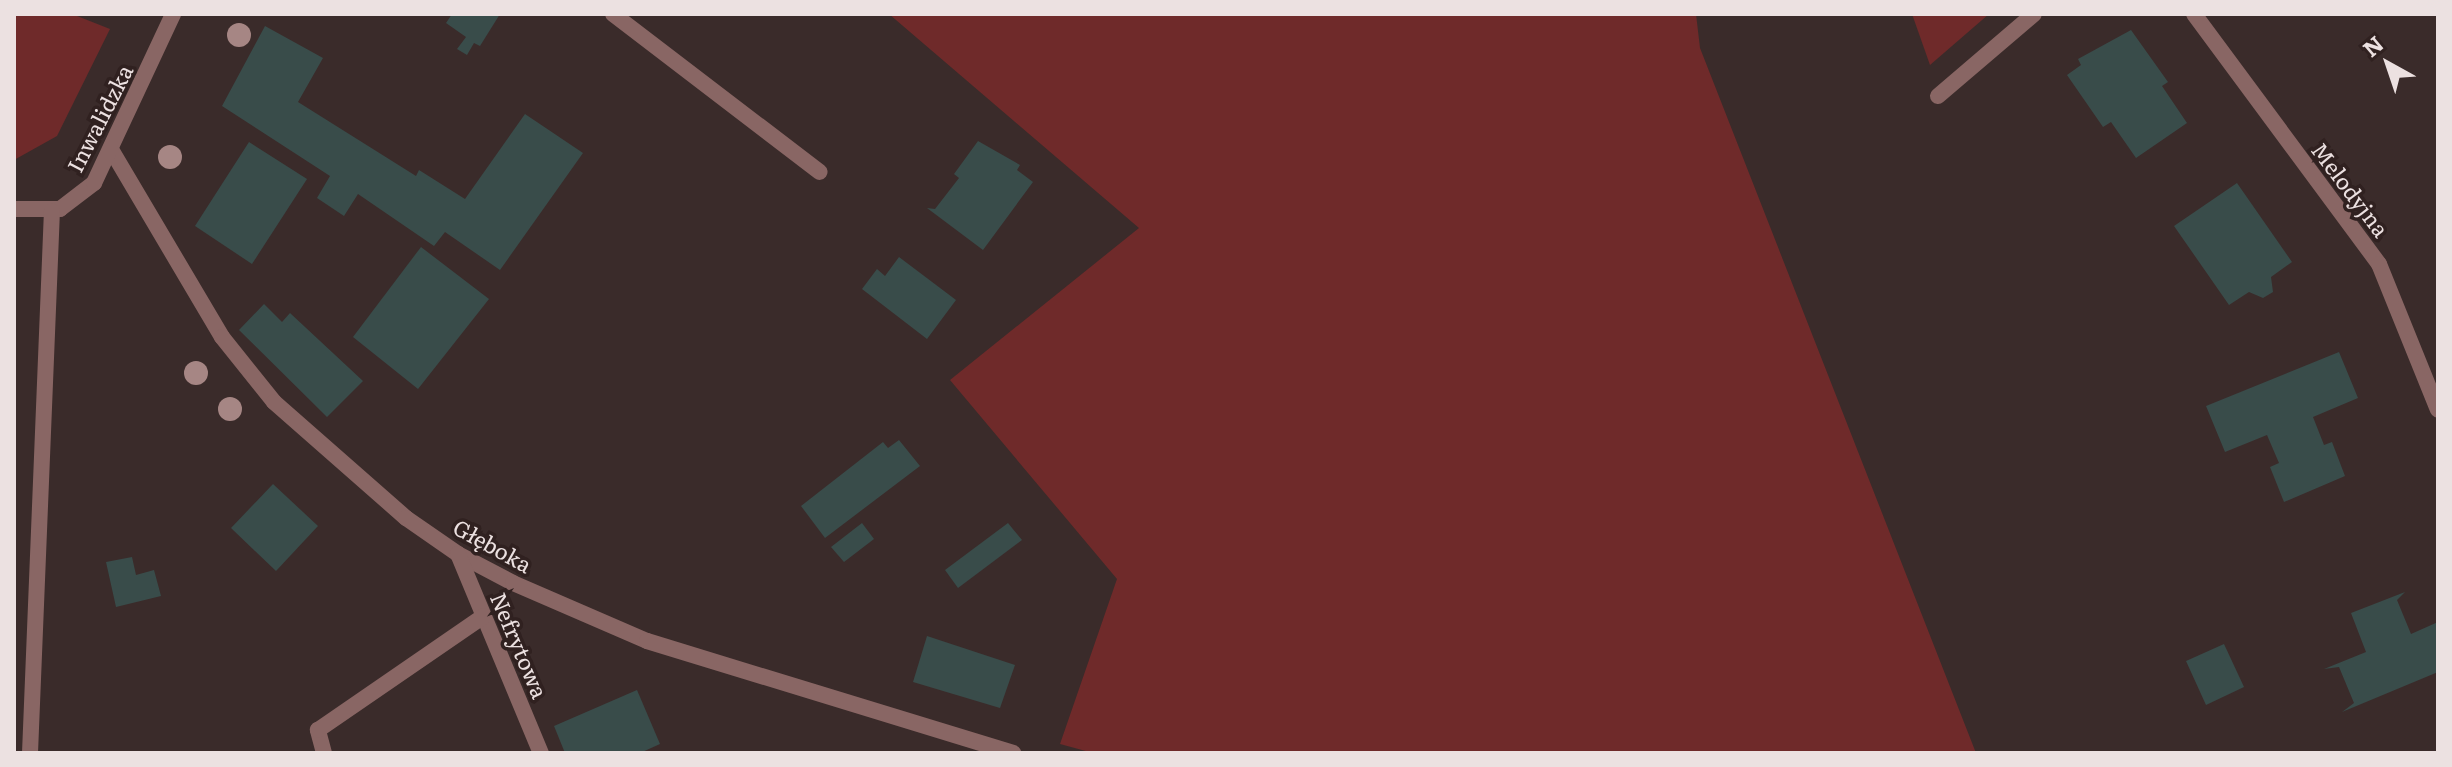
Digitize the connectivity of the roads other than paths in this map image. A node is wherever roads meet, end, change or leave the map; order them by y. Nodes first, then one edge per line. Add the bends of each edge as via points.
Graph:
1 (173, 14) edge
2 (613, 14) edge
3 (2034, 14) edge
4 (2194, 14) edge
5 (1938, 96) dead end
6 (112, 151) junction
7 (820, 172) dead end
8 (14, 209) edge
9 (52, 211) junction
10 (2438, 410) edge
11 (458, 554) junction
12 (484, 616) junction
13 (30, 753) edge
14 (324, 753) edge
15 (541, 753) edge
16 (1013, 753) edge

1 - 6 street, Inwalidzka
2 - 7 street
3 - 5 street
4 - 10 street, Melodyjna via 2379,264
6 - 9 street, Inwalidzka via 94,183 70,204
6 - 11 street, Głęboka via 222,337 274,402 406,518
8 - 9 street
9 - 13 street
11 - 12 street, Nefrytowa
11 - 16 street, Głęboka via 647,641
12 - 14 street via 318,730
12 - 15 street, Nefrytowa

